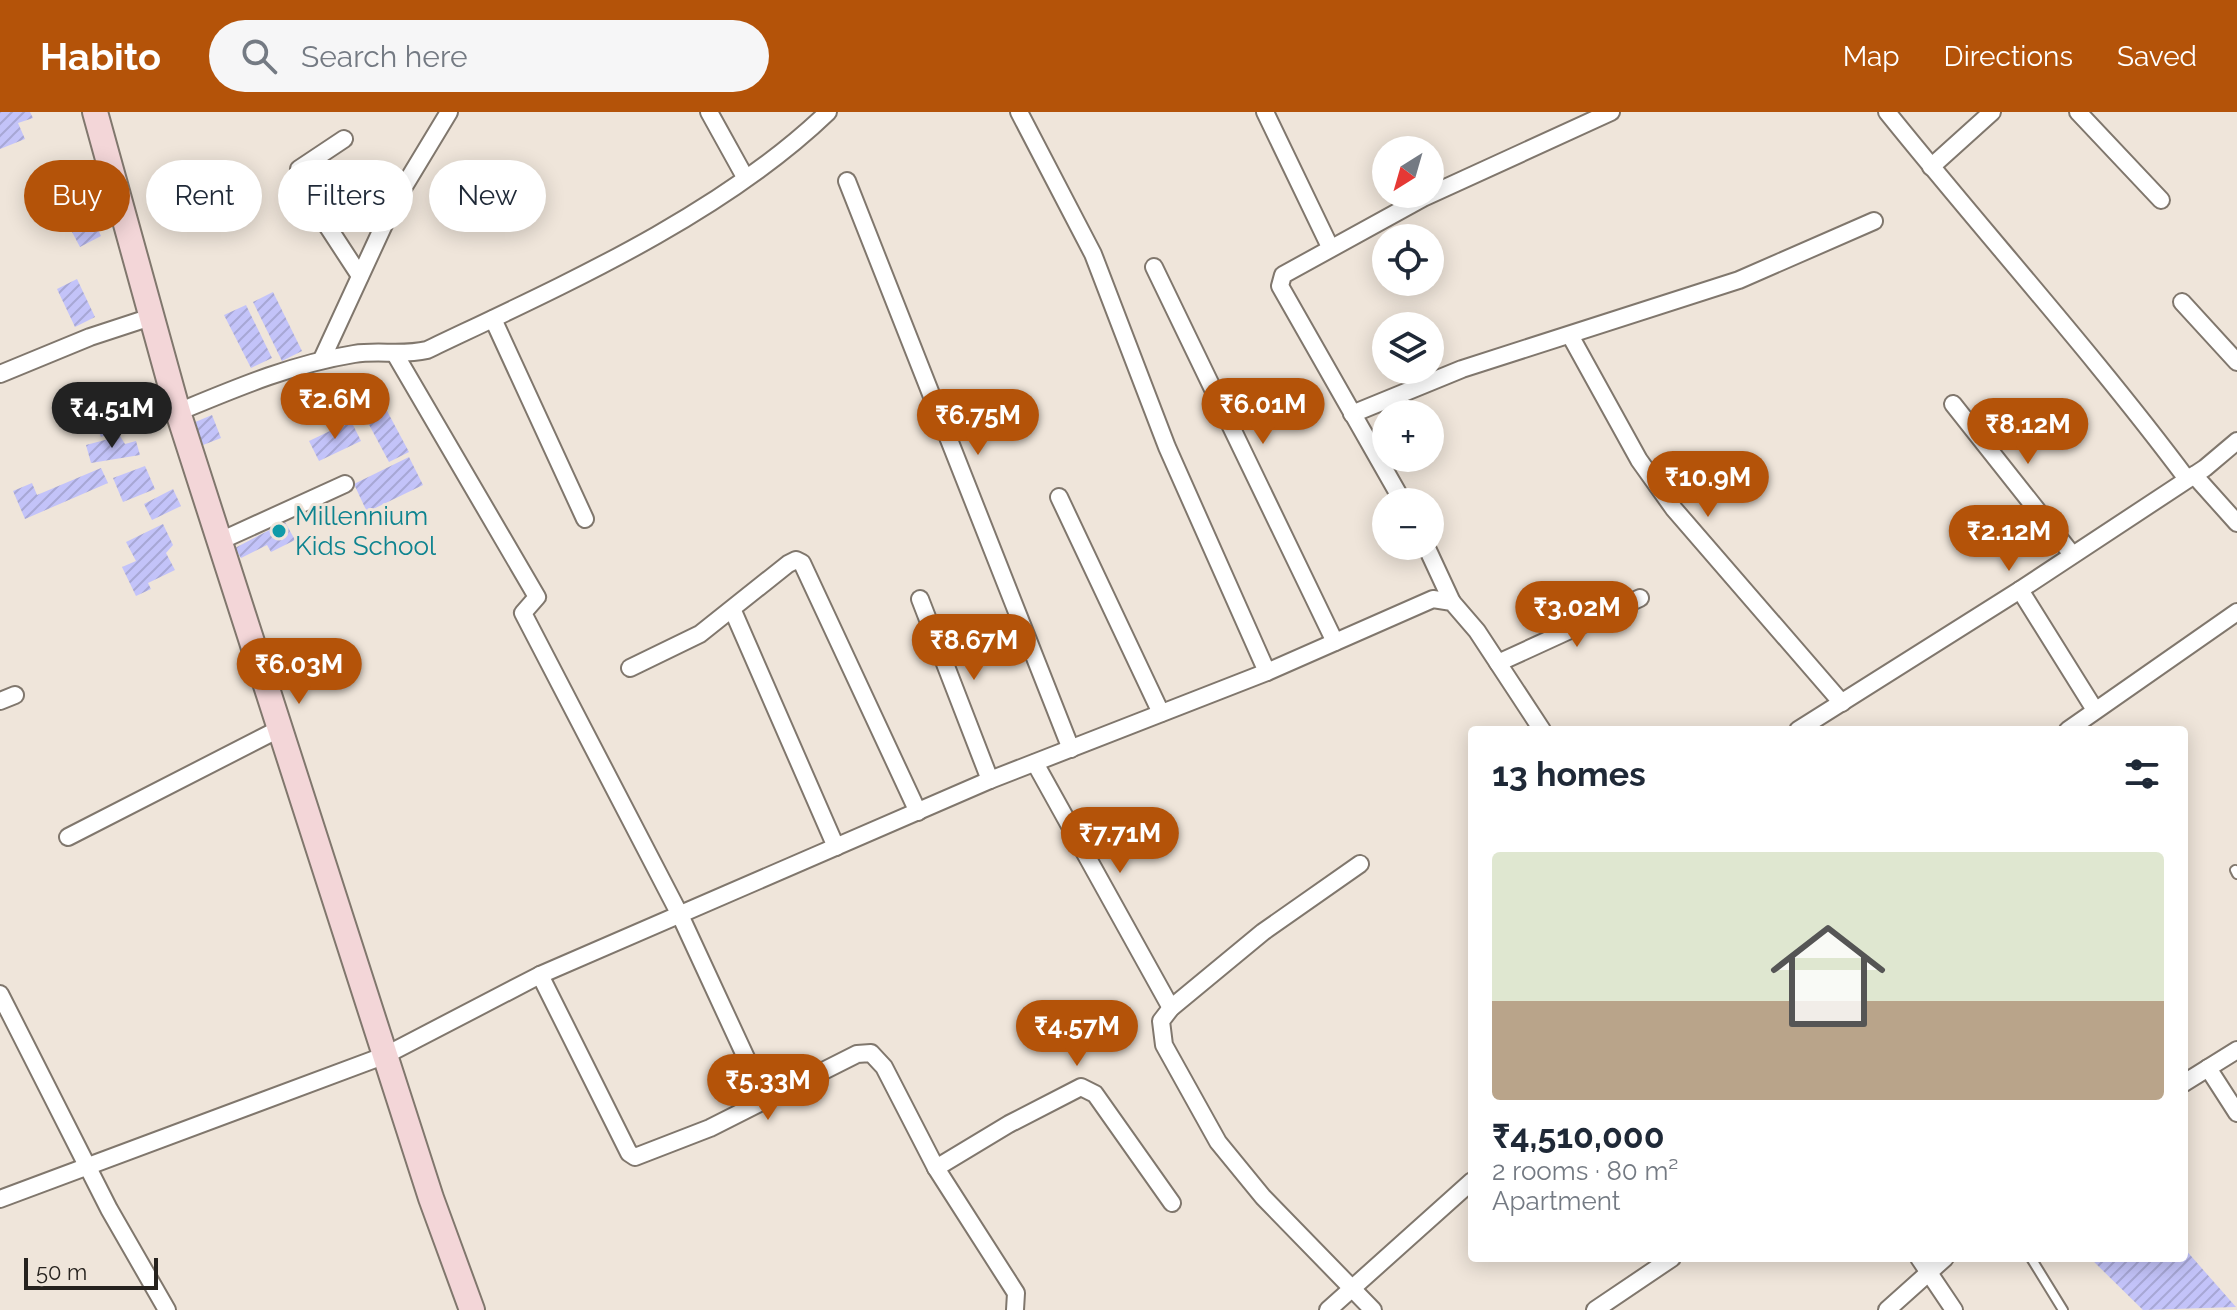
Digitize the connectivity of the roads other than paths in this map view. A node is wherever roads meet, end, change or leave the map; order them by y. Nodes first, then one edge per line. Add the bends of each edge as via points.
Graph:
1 (95, 112) edge
2 (449, 112) edge
3 (709, 112) edge
4 (828, 112) edge
5 (1019, 112) edge
6 (1265, 112) edge
7 (1611, 112) edge
8 (1887, 112) edge
9 (1992, 112) edge
10 (2078, 112) edge
11 (344, 139) dead end
12 (108, 160) edge
13 (1931, 167) junction
14 (745, 177) junction
15 (847, 181) dead end
16 (2161, 200) dead end
17 (1874, 221) dead end
18 (128, 232) edge
19 (1330, 247) junction
20 (1154, 267) dead end
21 (360, 276) junction
22 (2182, 302) dead end
23 (151, 317) junction
24 (493, 319) junction
25 (1571, 337) junction
26 (395, 354) junction
27 (322, 359) junction
28 (2237, 362) edge
29 (0, 374) edge
30 (1953, 404) dead end
31 (178, 412) junction
32 (1352, 414) junction
33 (2237, 441) edge
34 (2191, 477) junction
35 (345, 484) dead end
36 (1395, 488) edge
37 (1059, 497) dead end
38 (585, 519) dead end
39 (2237, 523) edge
40 (220, 541) junction
41 (2071, 553) junction
42 (1432, 560) edge
43 (2020, 590) junction
44 (1640, 598) dead end
45 (920, 599) dead end
46 (1452, 602) junction
47 (733, 611) junction
48 (2237, 612) edge
49 (1335, 642) junction
50 (1498, 663) junction
51 (630, 668) dead end
52 (1267, 672) junction
53 (1842, 703) junction
54 (2095, 710) junction
55 (1161, 713) junction
56 (1539, 726) edge
57 (1805, 726) edge
58 (2073, 726) edge
59 (281, 728) junction
60 (1071, 749) junction
61 (1035, 763) junction
62 (990, 780) junction
63 (918, 812) junction
64 (68, 837) dead end
65 (836, 847) junction
66 (1360, 864) dead end
67 (680, 915) junction
68 (540, 975) junction
69 (0, 994) edge
70 (1171, 1008) junction
71 (2237, 1050) edge
72 (386, 1055) junction
73 (2208, 1068) junction
74 (2188, 1080) edge
75 (766, 1101) junction
76 (2237, 1113) edge
77 (88, 1165) junction
78 (936, 1168) junction
79 (1468, 1185) edge
80 (0, 1199) edge
81 (1172, 1203) dead end
82 (1666, 1262) edge
83 (1922, 1262) edge
84 (1941, 1262) edge
85 (2033, 1262) edge
86 (1930, 1273) junction
87 (1353, 1287) junction
88 (167, 1310) edge
89 (472, 1310) edge
90 (1015, 1310) edge
91 (1328, 1310) edge
92 (1373, 1310) edge
93 (1595, 1310) edge
94 (1887, 1310) edge
95 (1954, 1310) edge
96 (2063, 1310) edge

1 - 12 main road
2 - 21 street via 394,203
3 - 14 street
4 - 14 street
5 - 52 street via 1093,254 1167,447
6 - 19 street
7 - 19 street
8 - 13 street
9 - 13 street
10 - 16 street
11 - 21 street via 297,174
13 - 34 street
14 - 24 street via 592,271
15 - 60 street
17 - 25 street via 1739,280
18 - 23 main road
19 - 32 street via 1293,267 1280,286
20 - 49 street
21 - 27 street
22 - 28 street
23 - 29 street
23 - 31 main road
24 - 26 street via 427,350
24 - 38 street
25 - 32 street via 1462,369
25 - 53 street via 1639,460 1674,509
26 - 27 street
26 - 67 street via 537,597 523,613
27 - 31 street
30 - 41 street
31 - 40 main road
32 - 36 street
33 - 34 street
34 - 39 street
34 - 41 street
35 - 40 street
37 - 55 street
40 - 59 main road
41 - 43 street
42 - 46 street
43 - 53 street
43 - 54 street
44 - 50 street
45 - 62 street
46 - 49 street via 1433,599
46 - 50 street
47 - 51 street via 700,634
47 - 63 street via 788,564 802,563
47 - 65 street
48 - 54 street
49 - 52 street
50 - 56 street
52 - 55 street
53 - 57 street
54 - 58 street
55 - 60 street
59 - 64 street
59 - 72 main road
60 - 61 street
61 - 62 street
61 - 70 street
62 - 63 street
63 - 65 street
65 - 67 street
66 - 70 street via 1263,932
67 - 68 street
67 - 75 street
68 - 72 street
68 - 75 street via 635,1157
69 - 77 street
70 - 87 street via 1161,1021 1164,1045 1218,1142 1263,1197
71 - 73 street
72 - 77 street
72 - 89 main road
73 - 74 street
73 - 76 street
75 - 78 street via 857,1054 871,1053 884,1067
77 - 80 street
77 - 88 street
78 - 81 street via 1081,1087 1095,1094
78 - 90 street via 1016,1293
79 - 87 street
82 - 93 street
83 - 86 street
84 - 86 street
85 - 96 lane
86 - 94 street
86 - 95 street
87 - 91 street
87 - 92 street

